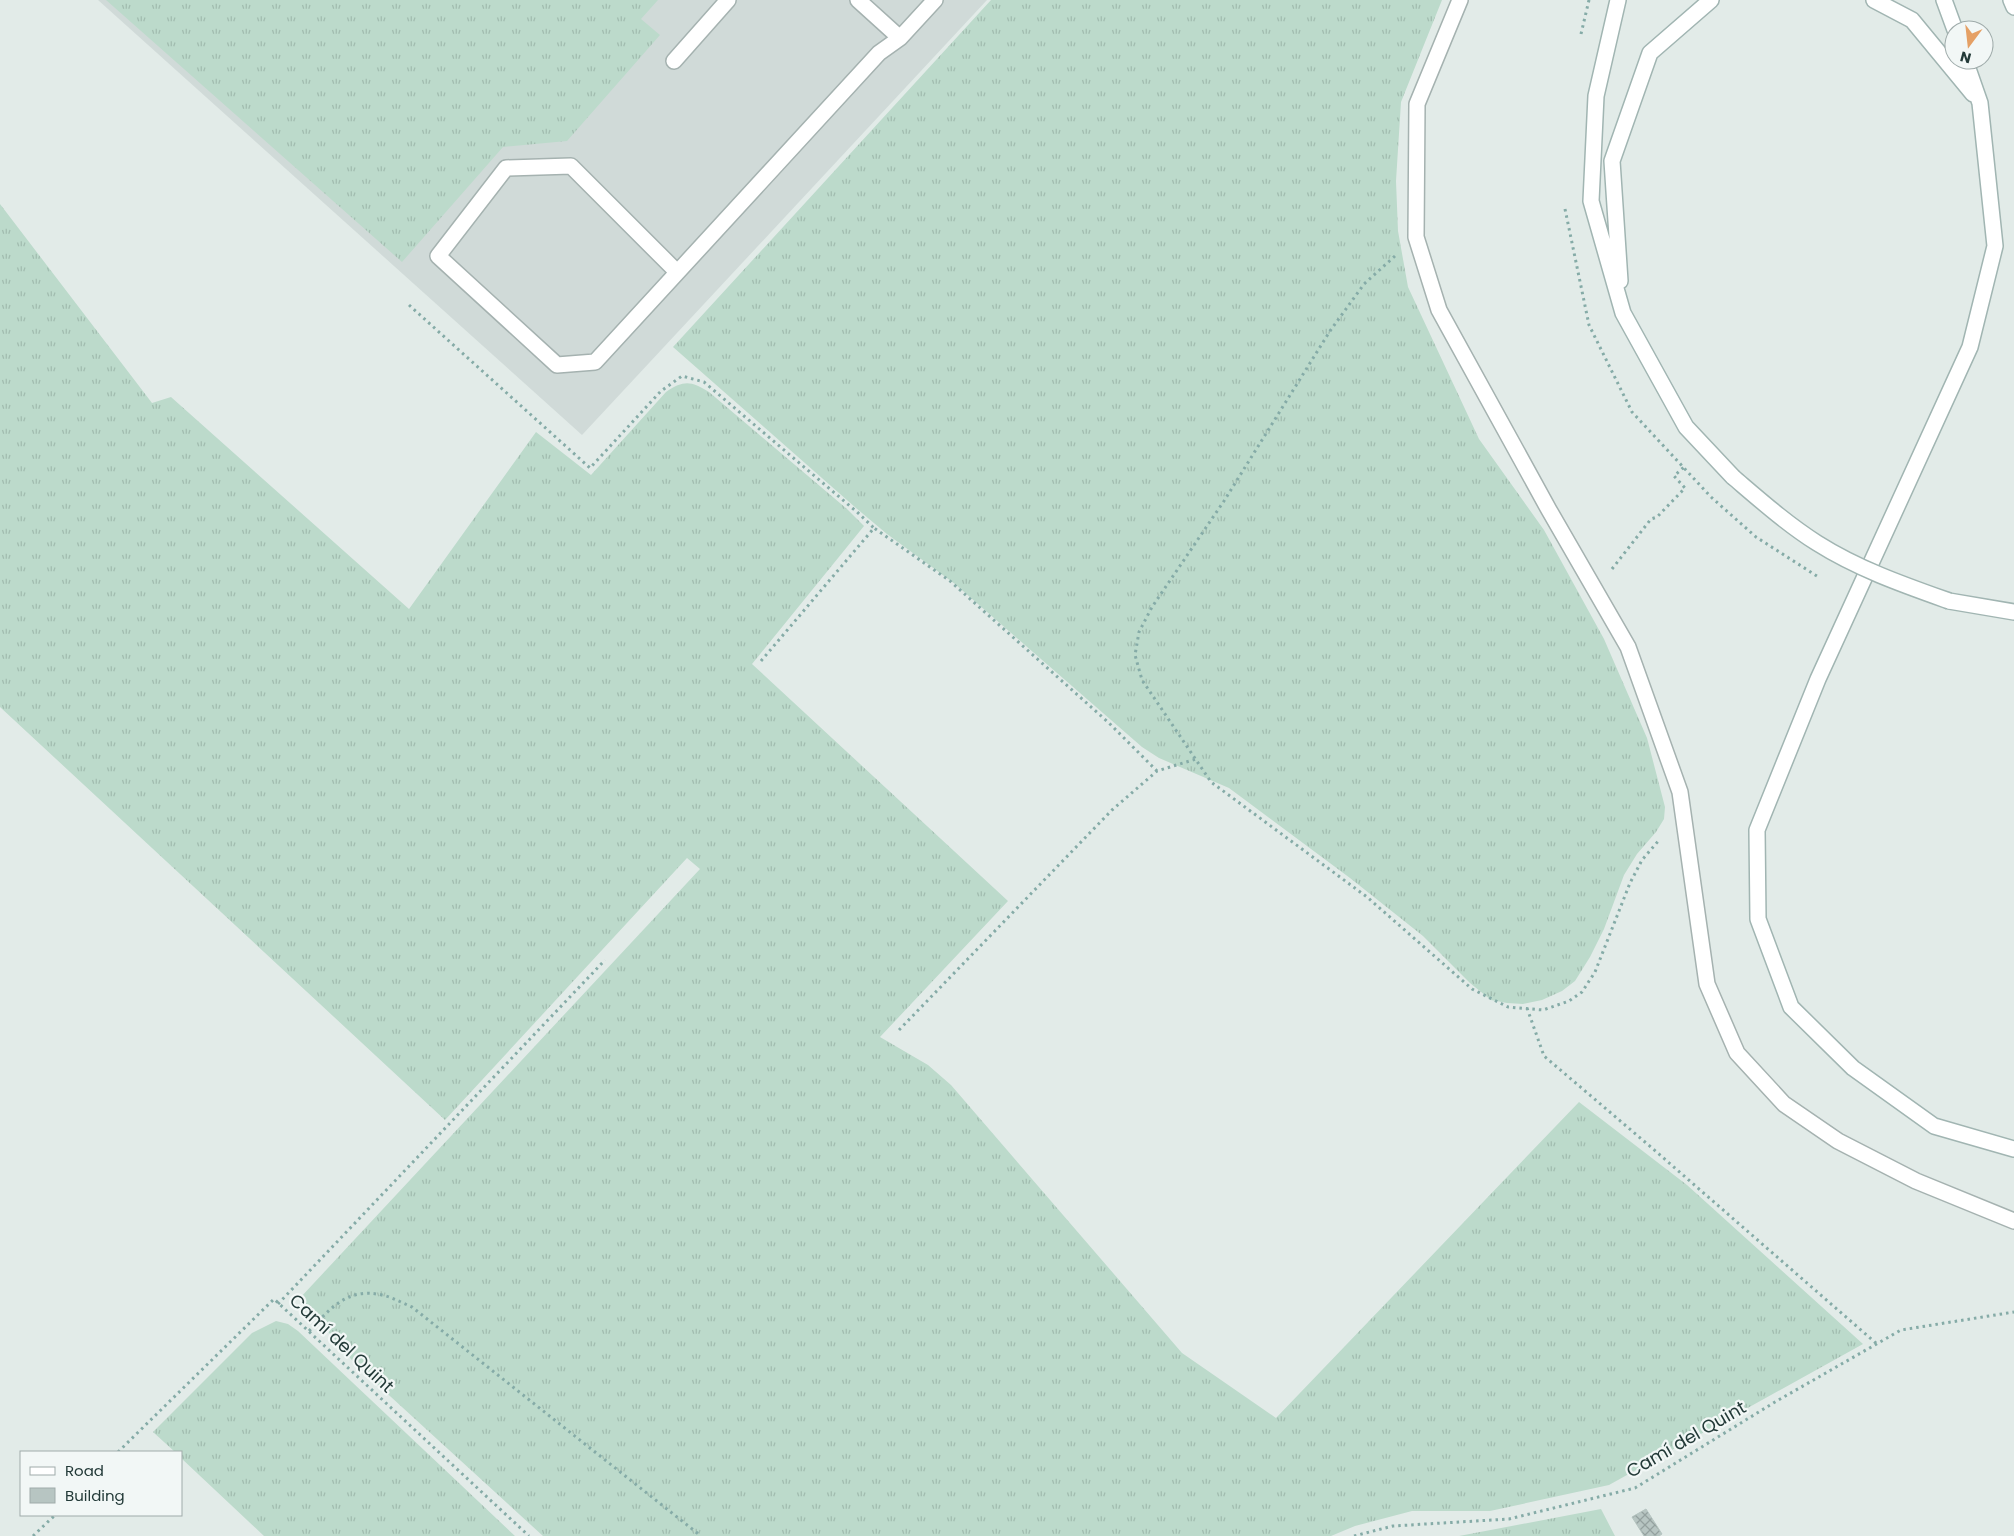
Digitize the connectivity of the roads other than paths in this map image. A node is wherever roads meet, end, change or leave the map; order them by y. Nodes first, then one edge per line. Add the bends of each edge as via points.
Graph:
1 (728, 0) edge
2 (858, 0) edge
3 (936, 0) edge
4 (1460, 0) edge
5 (1618, 0) edge
6 (1712, 0) edge
7 (1874, 0) edge
8 (1944, 0) edge
9 (2011, 0) edge
10 (2014, 7) edge
11 (1951, 20) edge
12 (900, 38) junction
13 (674, 61) dead end
14 (1968, 70) edge
15 (1980, 103) junction
16 (677, 272) junction
17 (1623, 313) junction
18 (2014, 612) edge
19 (2014, 1148) edge
20 (2014, 1221) edge

1 - 13 main road
2 - 12 main road
3 - 12 main road
4 - 20 main road via 1417,104 1416,237 1439,310 1628,647 1680,792 1707,984 1737,1053 1784,1104 1838,1141 1916,1181
5 - 17 main road via 1596,96 1591,201
6 - 17 main road via 1650,53 1612,161
7 - 15 main road via 1912,20
8 - 11 main road
9 - 10 main road
12 - 16 main road via 879,53
14 - 15 main road
15 - 19 main road via 1995,246 1970,348 1818,679 1757,830 1758,919 1791,1007 1852,1068 1934,1126
16 - 16 main road via 595,362 557,365 438,256 506,168 571,166
17 - 18 main road, bridge via 1686,427 1734,477 1774,512 1818,543 1886,579 1949,601

